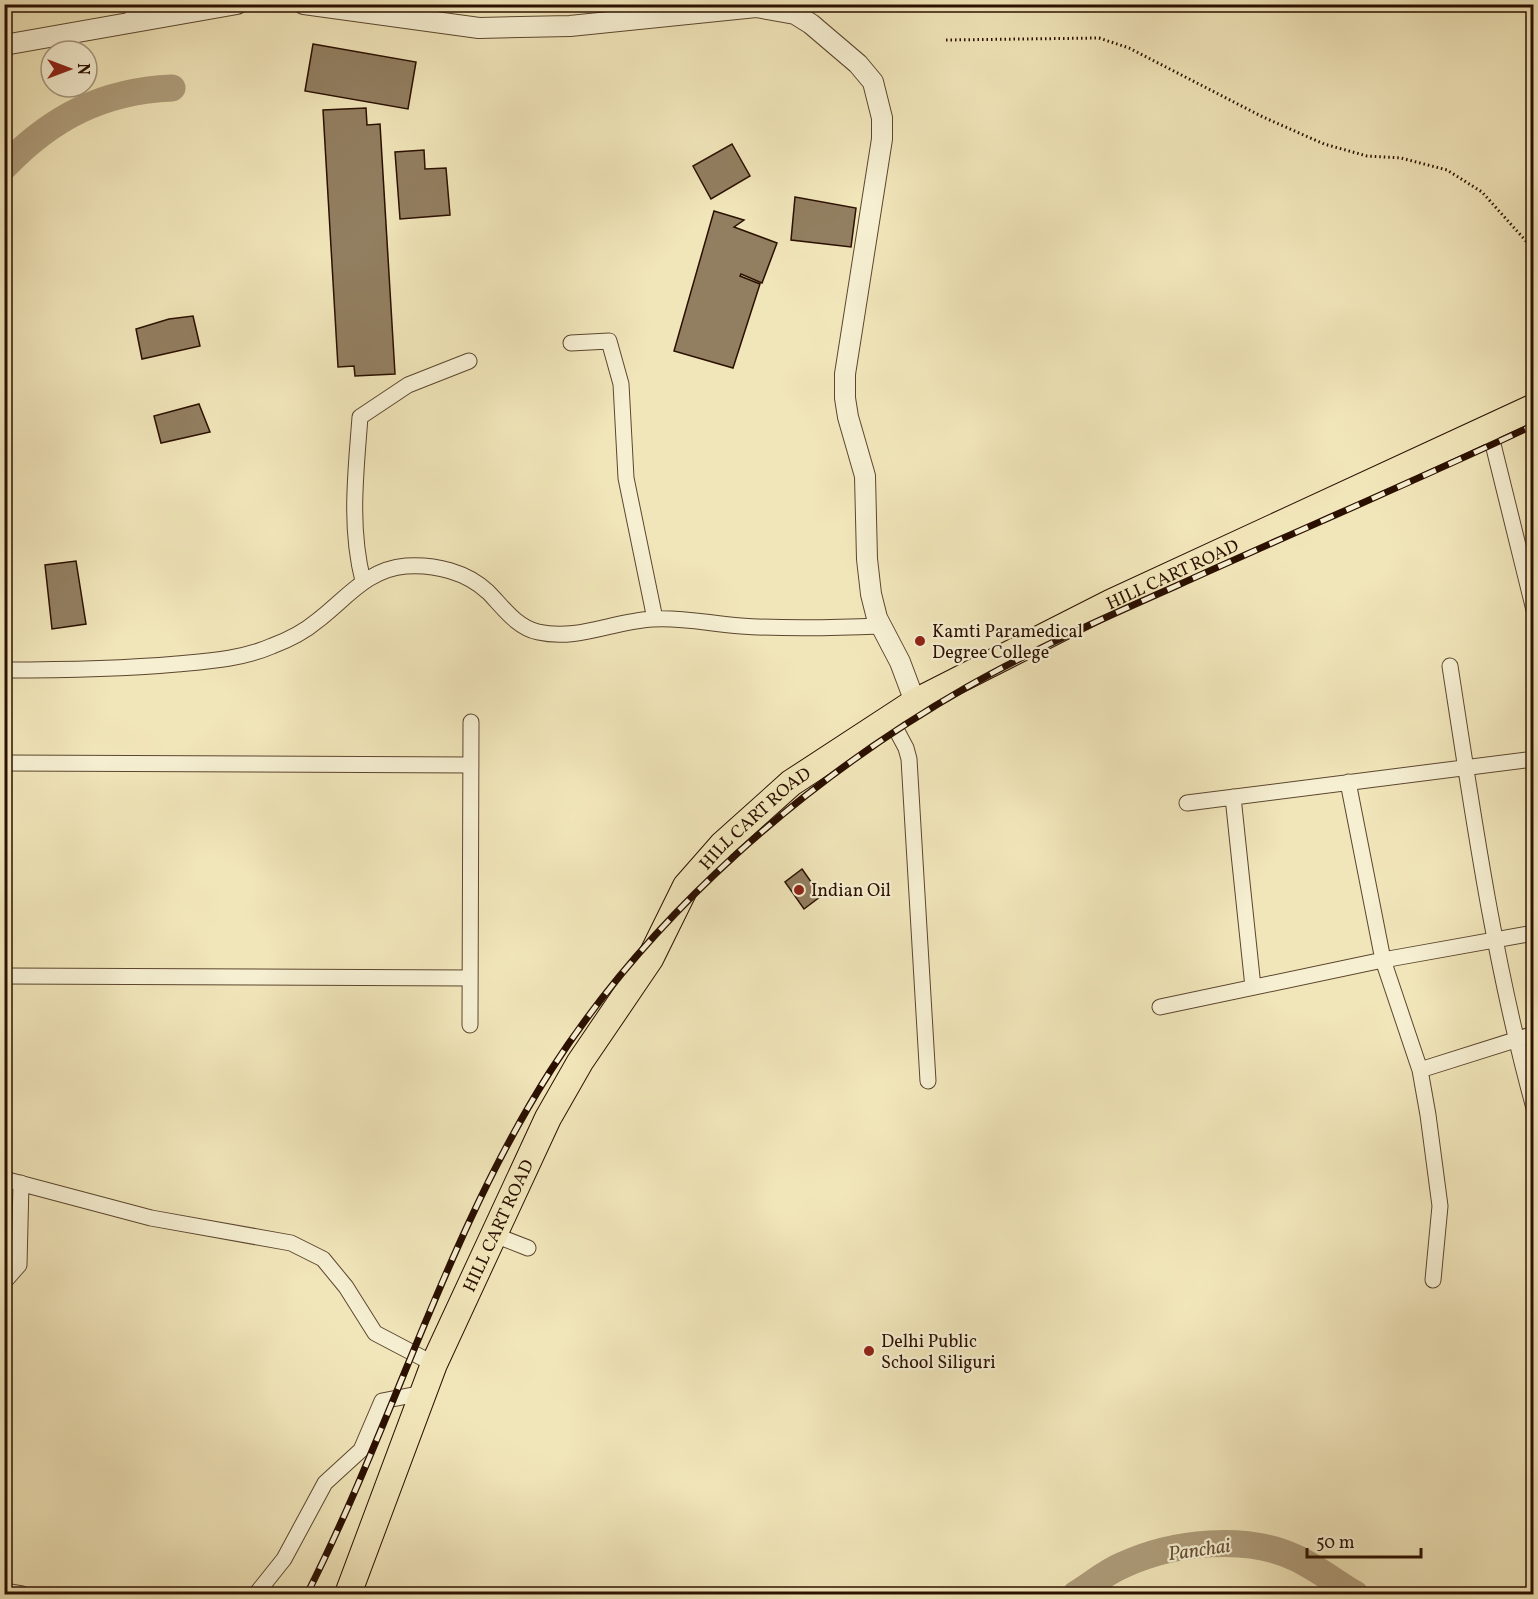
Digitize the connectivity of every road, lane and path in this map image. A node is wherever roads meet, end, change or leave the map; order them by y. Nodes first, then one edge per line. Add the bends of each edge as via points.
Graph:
1 (237, 4) edge
2 (304, 4) edge
3 (748, 6) edge
4 (411, 12) edge
5 (133, 13) edge
6 (946, 40) dead end
7 (4, 45) edge
8 (1533, 250) edge
9 (571, 343) dead end
10 (469, 361) dead end
11 (1533, 407) edge
12 (1489, 428) junction
13 (363, 581) junction
14 (1533, 610) edge
15 (655, 619) junction
16 (880, 626) junction
17 (1450, 666) dead end
18 (4, 670) edge
19 (915, 702) junction
20 (890, 718) junction
21 (471, 722) dead end
22 (1533, 759) edge
23 (4, 763) edge
24 (471, 765) junction
25 (1465, 767) junction
26 (1348, 782) junction
27 (1233, 797) junction
28 (1187, 803) dead end
29 (1533, 933) edge
30 (1495, 940) junction
31 (1383, 960) junction
32 (4, 976) edge
33 (470, 978) junction
34 (1253, 987) junction
35 (1160, 1007) dead end
36 (470, 1024) dead end
37 (1533, 1034) edge
38 (1515, 1038) junction
39 (1420, 1070) junction
40 (928, 1081) dead end
41 (1533, 1108) edge
42 (4, 1179) edge
43 (21, 1183) junction
44 (492, 1234) junction
45 (528, 1248) dead end
46 (1433, 1280) dead end
47 (4, 1282) edge
48 (434, 1364) junction
49 (423, 1393) junction
50 (4, 1591) edge
51 (22, 1594) edge
52 (256, 1594) edge
53 (348, 1594) edge

1 - 5 street
2 - 4 street
3 - 4 street via 530,28 478,28
3 - 16 street via 795,14 812,24 873,82 882,118 882,139 845,374 848,417 865,476 870,594
5 - 7 street
6 - 8 path via 1099,38 1129,48 1324,144 1447,170 1482,192
9 - 15 street via 609,341 617,362 626,478
10 - 13 street via 408,385 360,417 354,509
11 - 12 highway, HILL CART ROAD
12 - 14 street
12 - 19 highway, HILL CART ROAD via 1110,603
13 - 15 street via 406,566 452,571 486,590 520,625 556,635
13 - 18 street via 295,636 243,656 141,667
15 - 16 street via 783,628
16 - 19 street via 900,662
17 - 25 street
19 - 20 highway, HILL CART ROAD
20 - 40 street via 909,759
20 - 44 highway, HILL CART ROAD via 791,783 722,845 686,886 650,959 580,1062 548,1118
21 - 24 street
22 - 25 street
23 - 24 street
24 - 33 street
25 - 26 street
25 - 30 street
26 - 27 street
26 - 31 street
27 - 28 street
27 - 34 street
29 - 30 street
30 - 31 street
30 - 38 street
31 - 34 street
31 - 39 street
32 - 33 street
33 - 36 street
34 - 35 street
37 - 38 street
38 - 39 street
38 - 41 street
39 - 46 street via 1440,1206
42 - 43 street
43 - 47 street via 19,1265
43 - 48 street via 151,1218 291,1243 323,1259 375,1334
44 - 45 street
44 - 48 highway, HILL CART ROAD
48 - 49 highway, HILL CART ROAD
49 - 52 street via 382,1401 361,1450 325,1484 284,1558
49 - 53 highway, HILL CART ROAD
50 - 51 street

